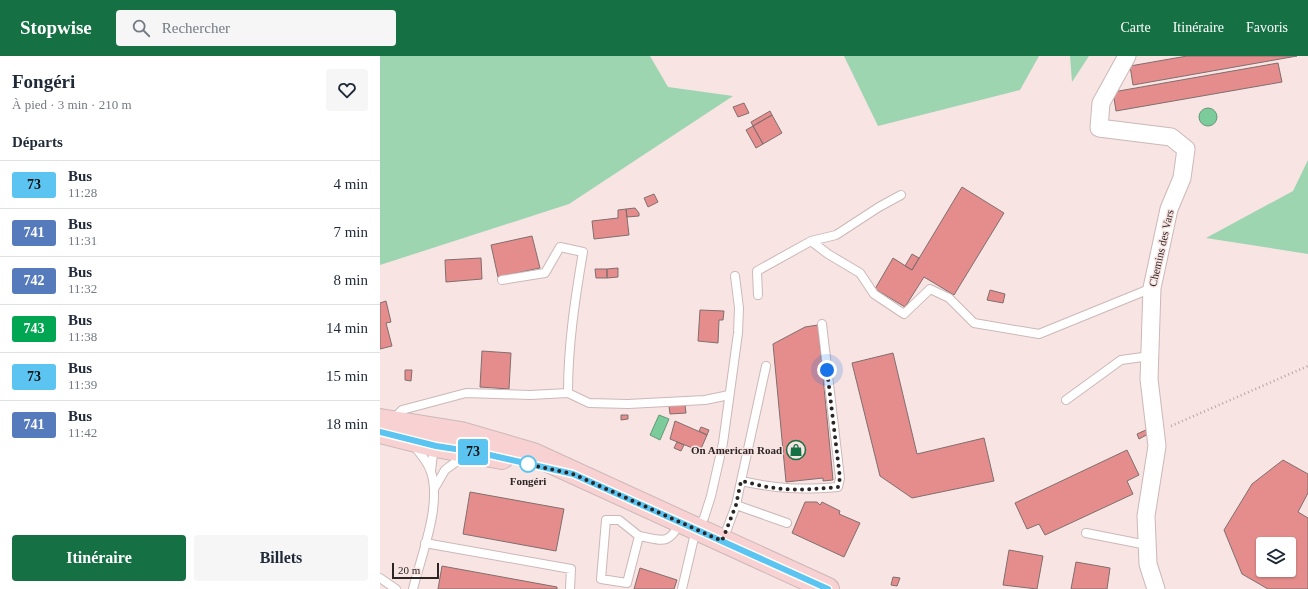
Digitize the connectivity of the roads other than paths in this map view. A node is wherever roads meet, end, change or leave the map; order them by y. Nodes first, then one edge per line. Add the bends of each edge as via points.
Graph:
1 (1127, 56) edge
2 (901, 195) dead end
3 (811, 241) junction
4 (735, 276) dead end
5 (502, 280) dead end
6 (1152, 288) junction
7 (758, 294) dead end
8 (822, 324) dead end
9 (1150, 356) junction
10 (766, 366) dead end
11 (568, 393) junction
12 (729, 395) junction
13 (1066, 400) dead end
14 (384, 424) edge
15 (461, 433) junction
16 (406, 439) junction
17 (436, 446) junction
18 (481, 453) junction
19 (431, 471) junction
20 (573, 474) junction
21 (741, 481) junction
22 (434, 489) junction
23 (736, 505) junction
24 (787, 522) dead end
25 (688, 525) junction
26 (1086, 533) dead end
27 (639, 536) junction
28 (722, 541) junction
29 (425, 543) junction
30 (1147, 545) junction
31 (380, 578) edge
32 (396, 589) edge
33 (413, 589) edge
34 (570, 589) edge
35 (682, 589) edge
36 (828, 589) edge
37 (1156, 589) edge

1 - 6 street, Chemins des Vars via 1101,103 1099,128 1171,137 1186,149 1182,178 1169,209
2 - 3 lane via 836,235
3 - 6 lane via 860,273 874,294 904,314 930,289 949,298 974,323 1039,334
3 - 7 lane via 757,271
4 - 12 lane via 738,333
5 - 11 lane via 545,273 560,247 583,252 568,363
6 - 9 street, Chemins des Vars
8 - 21 lane via 840,478 838,487 803,490 774,488
9 - 13 lane via 1121,360
9 - 30 street, Chemins des Vars via 1149,380 1157,446 1146,516
10 - 21 lane
11 - 12 lane via 589,403 620,404 705,400
11 - 14 lane via 466,394 402,410
12 - 25 lane via 723,443 711,496 704,518
14 - 15 main road
14 - 16 main road
15 - 17 lane
15 - 20 main road via 533,454
16 - 17 main road
16 - 19 lane via 424,458
17 - 18 main road
17 - 19 lane
18 - 20 main road
18 - 22 lane via 464,456 445,470
19 - 22 lane
20 - 25 main road
21 - 23 lane
22 - 29 lane via 432,518
23 - 24 lane
23 - 28 lane
25 - 27 lane via 663,541
25 - 28 main road
25 - 35 lane
26 - 30 lane
27 - 27 lane via 627,583 601,579 606,520 619,520
28 - 36 main road
29 - 33 lane
29 - 34 lane via 571,569
30 - 37 street, Chemins des Vars via 1148,564
31 - 32 lane

